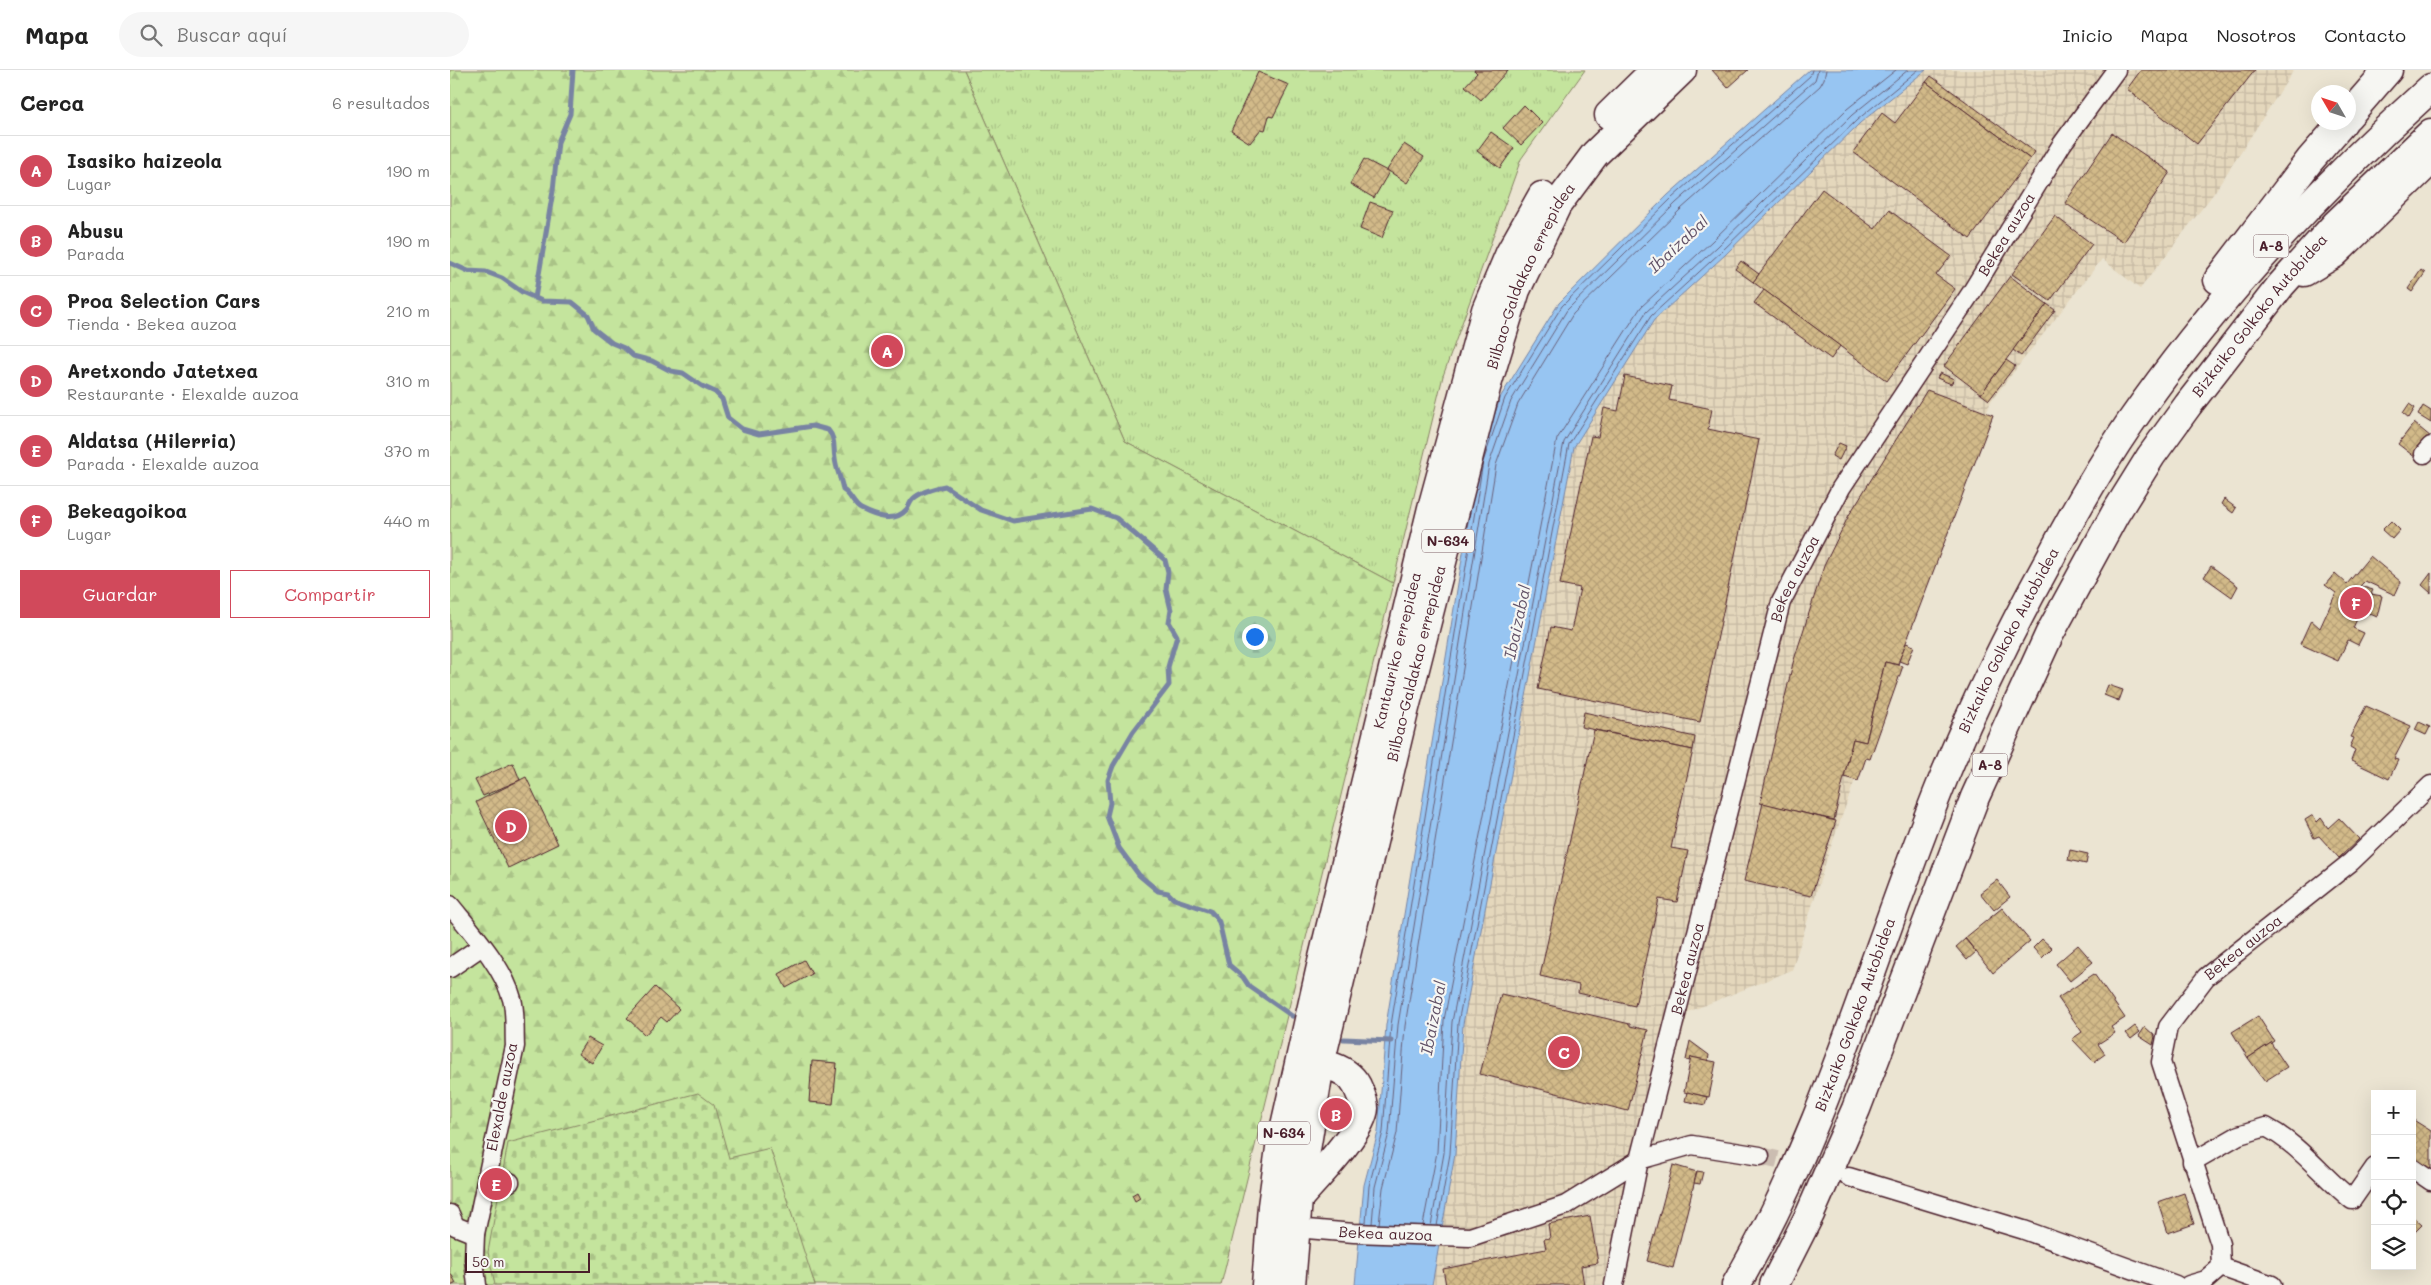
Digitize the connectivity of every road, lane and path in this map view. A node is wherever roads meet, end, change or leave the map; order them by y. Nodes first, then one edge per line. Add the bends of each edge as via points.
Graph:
1 (1655, 70) edge
2 (1682, 70) edge
3 (2116, 70) edge
4 (2388, 70) edge
5 (2431, 88) edge
6 (2356, 107) edge
7 (2335, 130) edge
8 (2431, 133) edge
9 (2431, 160) edge
10 (2281, 285) junction
11 (2131, 422) junction
12 (2431, 785) edge
13 (450, 905) edge
14 (482, 946) junction
15 (450, 968) edge
16 (1311, 1062) junction
17 (1760, 1156) tunnel mouth
18 (1639, 1160) junction
19 (2192, 1162) junction
20 (2416, 1171) edge
21 (2371, 1173) edge
22 (487, 1175) junction
23 (1849, 1177) tunnel mouth
24 (2431, 1181) edge
25 (510, 1182) dead end
26 (1298, 1199) junction
27 (1272, 1206) junction
28 (450, 1214) edge
29 (1295, 1228) junction
30 (475, 1234) junction
31 (2221, 1266) junction
32 (2142, 1280) edge
33 (477, 1285) edge
34 (1248, 1285) edge
35 (1266, 1285) edge
36 (1292, 1285) edge
37 (1614, 1285) edge
38 (1736, 1285) edge
39 (1774, 1285) edge
40 (2176, 1285) edge
41 (2189, 1285) edge
42 (2272, 1285) edge

1 - 16 highway, Kantauriko errepidea / N-634 via 1592,132 1547,188 1510,253 1486,310 1427,527 1324,953
2 - 16 highway, Bilbao-Galdakao errepidea / N-634 via 1584,168 1557,204 1516,290 1486,388
3 - 18 street, Bekea auzoa via 2062,144 1970,293 1841,488 1781,602
4 - 6 highway
5 - 11 highway, Bizkaiko Golkoko Autobidea / A-8 via 2371,142 2254,264
7 - 11 highway via 2206,296
8 - 10 highway, Bizkaiko Golkoko Autobidea / A-8 via 2336,224
9 - 10 highway via 2334,254
10 - 39 highway, Bizkaiko Golkoko Autobidea / A-8 via 2151,456 2115,514 2049,635 1975,797 1856,1109 1810,1214
11 - 38 highway, Bizkaiko Golkoko Autobidea / A-8 via 2083,497 2012,627 1944,776 1825,1096 1790,1177
12 - 19 street, Bekea auzoa via 2351,862 2206,977 2168,1028 2161,1062
13 - 14 street, Elexalde auzoa
14 - 15 street
14 - 22 street, Elexalde auzoa via 512,999 515,1046
16 - 26 highway, Bilbao-Galdakao errepidea / N-634
16 - 26 highway via 1345,1072 1354,1080 1364,1109 1344,1145
16 - 27 highway, Kantauriko errepidea / N-634 via 1280,1148
17 - 18 street, Bekea auzoa via 1692,1145
18 - 29 street, Bekea auzoa via 1566,1205 1470,1237
18 - 37 street, Bekea auzoa
19 - 21 street via 2239,1135 2266,1127 2281,1135 2352,1200
19 - 31 street, Bekea auzoa via 2220,1244
20 - 24 street
22 - 25 street
22 - 30 street, Elexalde auzoa
23 - 32 street via 2024,1230
26 - 29 highway, Bilbao-Galdakao errepidea / N-634
27 - 34 highway
27 - 35 highway, Kantauriko errepidea / N-634
28 - 30 street via 455,1226
29 - 36 highway, Bilbao-Galdakao errepidea / N-634
30 - 33 street, Elexalde auzoa
31 - 41 street via 2206,1280
31 - 42 street
32 - 40 street

